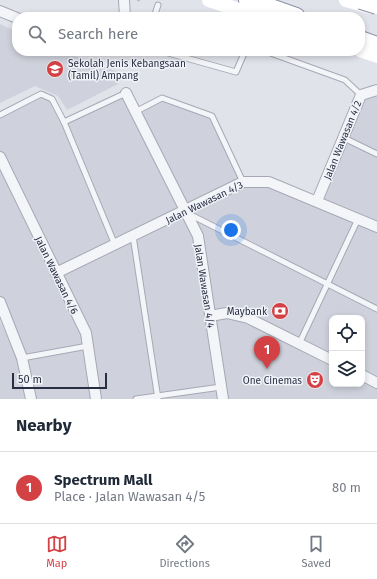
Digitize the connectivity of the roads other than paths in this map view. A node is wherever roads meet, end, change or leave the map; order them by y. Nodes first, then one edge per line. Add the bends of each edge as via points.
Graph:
1 (124, 0) edge
2 (209, 0) edge
3 (248, 0) edge
4 (346, 0) edge
5 (372, 4) edge
6 (158, 5) dead end
7 (0, 11) edge
8 (125, 12) edge
9 (156, 12) edge
10 (245, 12) edge
11 (282, 12) edge
12 (12, 16) edge
13 (365, 42) edge
14 (377, 46) edge
15 (365, 52) edge
16 (178, 56) edge
17 (243, 56) edge
18 (279, 56) edge
19 (377, 56) edge
20 (377, 90) edge
21 (126, 93) joint
22 (361, 94) junction
23 (135, 112) junction
24 (0, 115) edge
25 (64, 122) junction
26 (344, 138) junction
27 (377, 154) edge
28 (0, 157) edge
29 (243, 182) junction
30 (317, 201) junction
31 (184, 212) junction
32 (358, 219) junction
33 (377, 227) edge
34 (133, 236) junction
35 (116, 245) junction
36 (56, 273) junction
37 (327, 285) junction
38 (0, 302) edge
39 (377, 309) edge
40 (210, 316) junction
41 (299, 344) junction
42 (88, 346) junction
43 (22, 358) junction
44 (329, 359) edge
45 (365, 377) edge
46 (377, 383) edge
47 (221, 387) junction
48 (158, 397) edge
49 (31, 399) edge
50 (96, 399) edge
51 (136, 399) edge
52 (223, 399) edge

1 - 8 street
2 - 10 main road
3 - 11 highway
4 - 5 main road
6 - 9 lane
7 - 12 street
13 - 14 highway
15 - 19 main road
16 - 17 lane via 236,72
18 - 22 lane via 345,80
20 - 22 street, Jalan Wawasan 4/2
21 - 23 street, Jalan Wawasan 4/4
21 - 25 lane
22 - 26 street, Jalan Wawasan 4/2
23 - 29 lane via 162,98 212,116
23 - 31 street, Jalan Wawasan 4/4
24 - 25 lane via 41,94 52,99
25 - 35 lane
26 - 27 lane
26 - 30 street, Jalan Wawasan 4/2
28 - 36 street, Jalan Wawasan 4/6
29 - 30 street, Jalan Wawasan 4/3 via 269,182
29 - 31 street, Jalan Wawasan 4/3
30 - 32 street, Jalan Wawasan 4/3
31 - 34 street, Jalan Wawasan 4/3
31 - 37 lane
31 - 40 street, Jalan Wawasan 4/4 via 198,236
32 - 33 street, Jalan Wawasan 4/3
32 - 37 lane
34 - 35 street, Jalan Wawasan 4/3
34 - 48 lane
35 - 36 street, Jalan Wawasan 4/3
36 - 42 street, Jalan Wawasan 4/6 via 86,334
37 - 39 lane
37 - 41 lane
38 - 43 street
40 - 41 street via 237,314
40 - 47 street, Jalan Wawasan 4/4
41 - 44 street
42 - 43 lane
42 - 50 street, Jalan Wawasan 4/6
43 - 49 street
45 - 46 street
47 - 48 lane
47 - 52 street, Jalan Wawasan 4/4
48 - 51 lane

